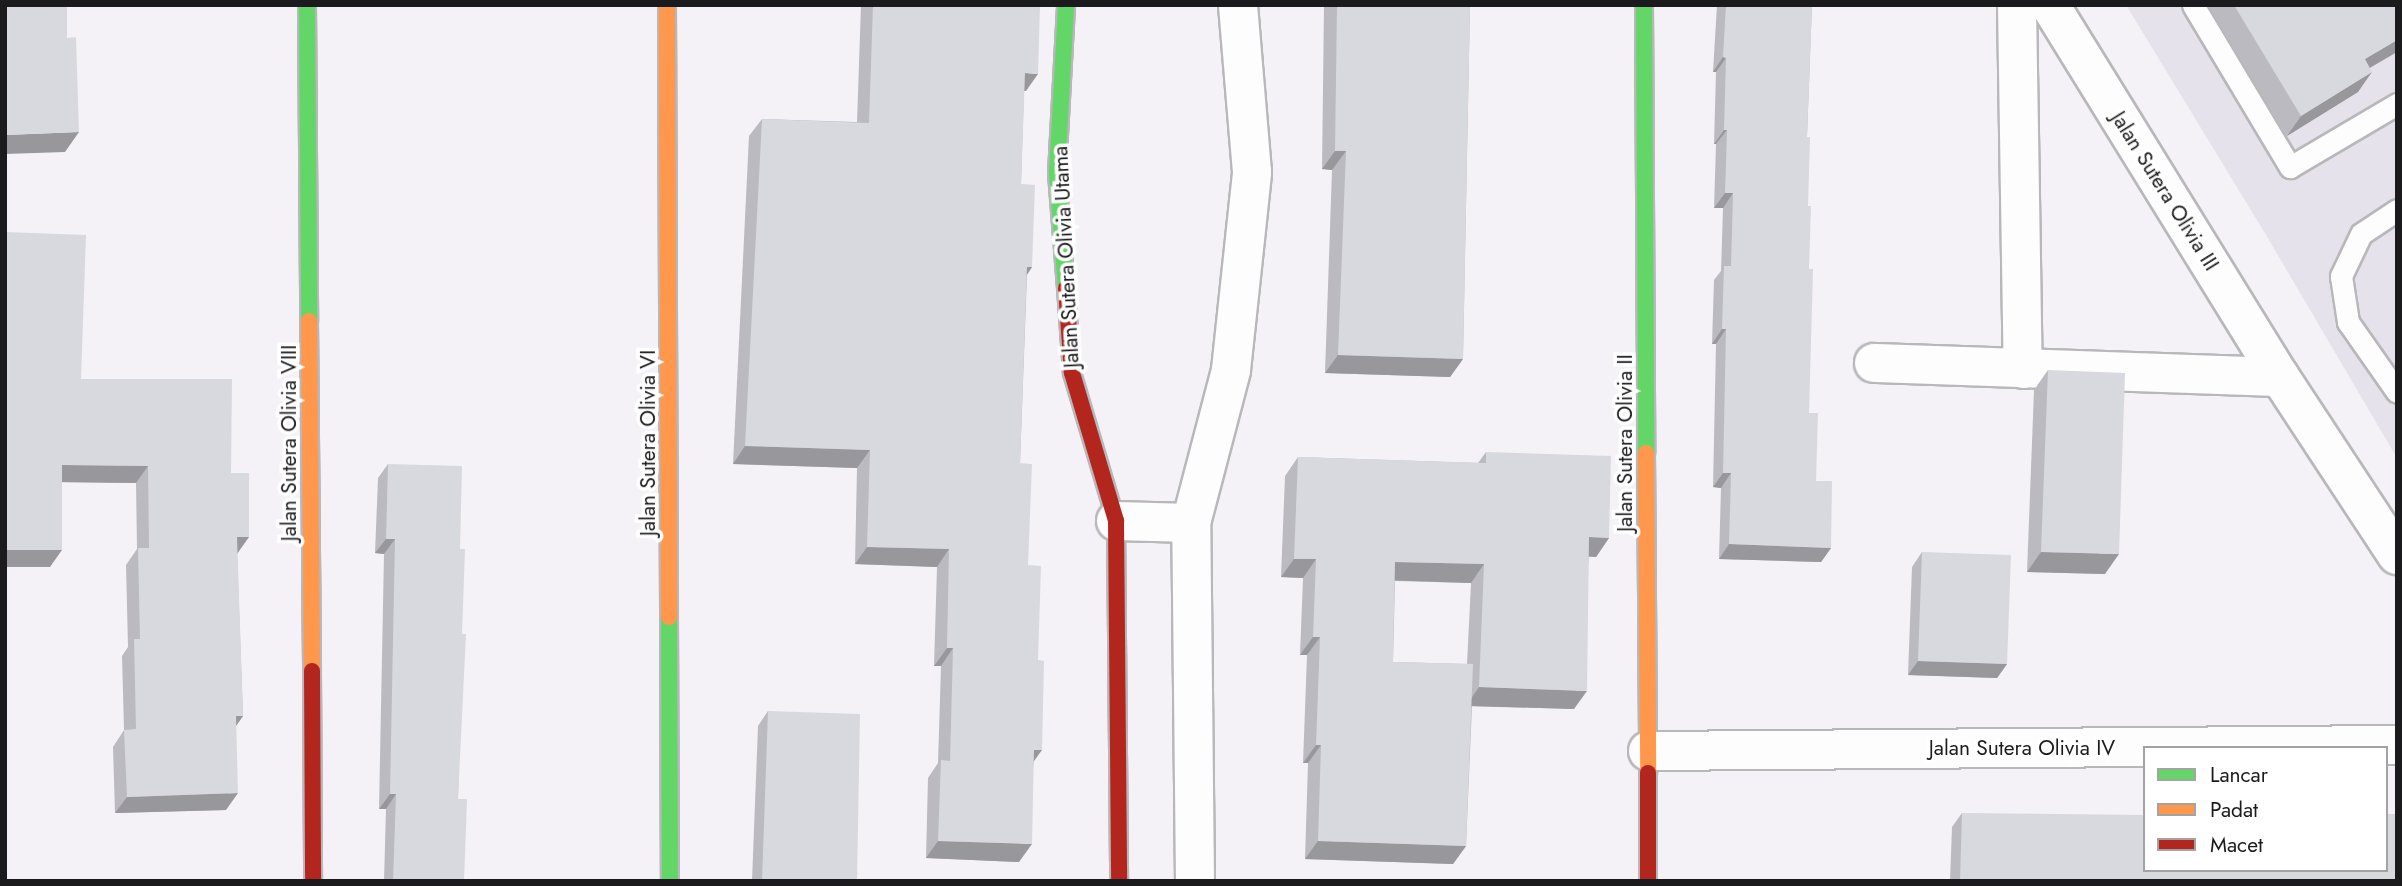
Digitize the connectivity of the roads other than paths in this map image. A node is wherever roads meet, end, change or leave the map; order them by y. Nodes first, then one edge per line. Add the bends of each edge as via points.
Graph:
1 (307, 5) edge
2 (667, 5) edge
3 (1066, 5) edge
4 (1238, 5) edge
5 (1644, 5) edge
6 (2017, 5) edge
7 (2050, 5) edge
8 (2193, 5) edge
9 (2397, 104) edge
10 (2397, 210) edge
11 (1874, 363) dead end
12 (2023, 369) junction
13 (2280, 377) junction
14 (2397, 392) edge
15 (1116, 521) junction
16 (1191, 523) junction
17 (2397, 555) edge
18 (2143, 748) edge
19 (1648, 751) junction
20 (313, 881) edge
21 (670, 881) edge
22 (1119, 881) edge
23 (1195, 881) edge
24 (1648, 881) edge

1 - 20 street, Jalan Sutera Olivia VIII
2 - 21 street, Jalan Sutera Olivia VI
3 - 15 street, Jalan Sutera Olivia Utama via 1057,173 1072,373
4 - 16 street via 1252,172 1231,370
5 - 19 street, Jalan Sutera Olivia II
6 - 12 street
7 - 13 street, Jalan Sutera Olivia III
8 - 9 lane via 2290,167
10 - 14 lane via 2361,234 2341,275 2348,322
11 - 12 street
12 - 13 street
13 - 17 street, Jalan Sutera Olivia III
15 - 16 street
15 - 22 street, Jalan Sutera Olivia Utama
16 - 23 street
18 - 19 street, Jalan Sutera Olivia IV
19 - 24 street, Jalan Sutera Olivia II

